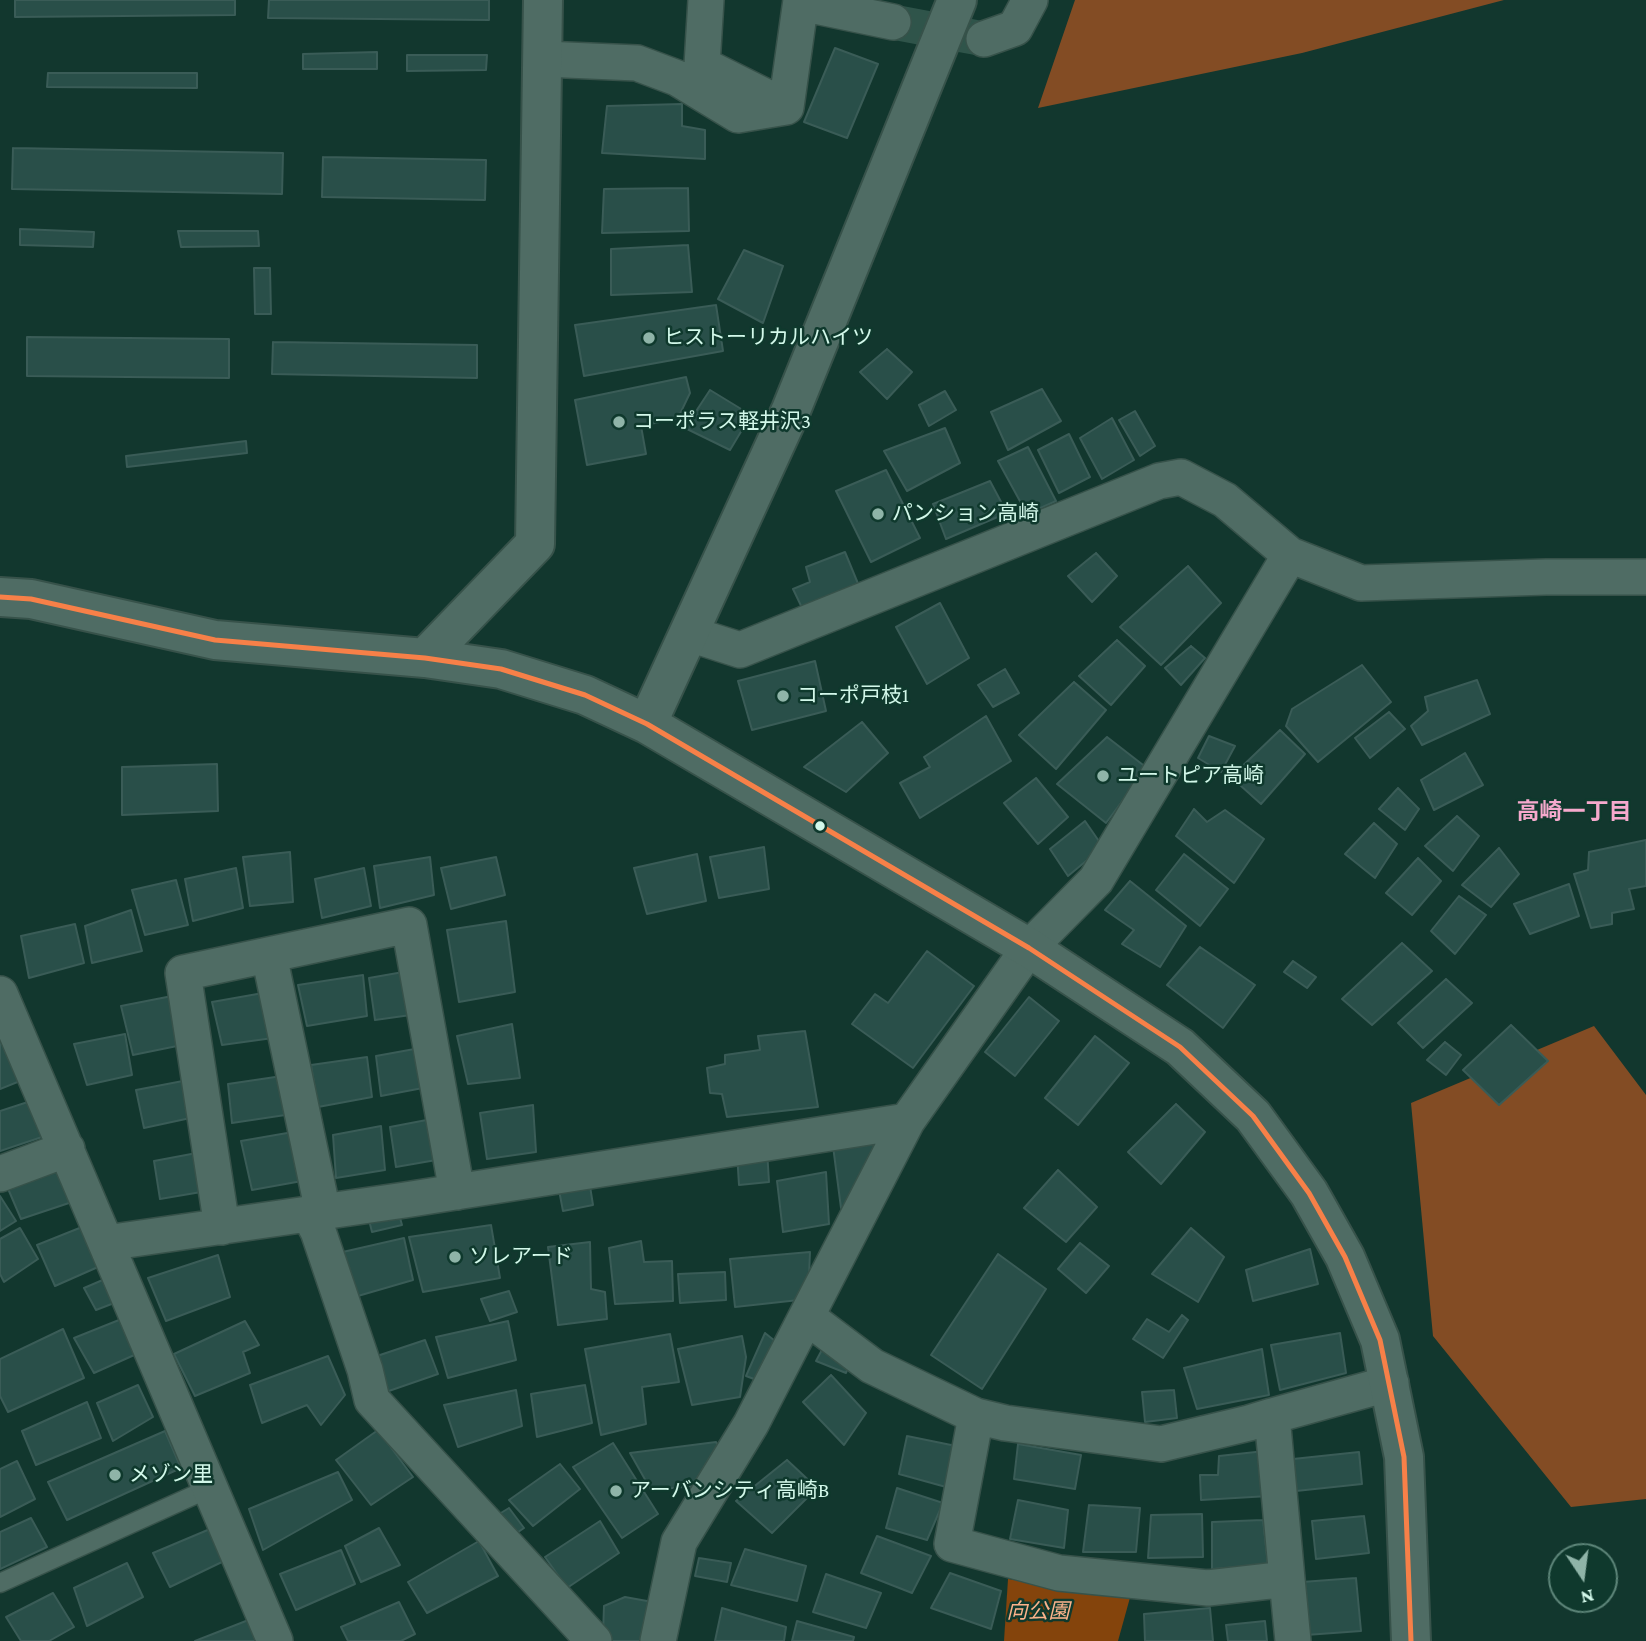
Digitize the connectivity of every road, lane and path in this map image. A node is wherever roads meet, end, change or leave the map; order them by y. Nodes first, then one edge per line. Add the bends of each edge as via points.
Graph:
1 (543, 0) edge
2 (706, 0) edge
3 (957, 0) edge
4 (1030, 0) edge
5 (801, 1) edge
6 (893, 22) tunnel mouth
7 (984, 39) tunnel mouth
8 (543, 59) junction
9 (786, 107) junction
10 (1290, 555) junction
11 (1646, 577) edge
12 (0, 597) edge
13 (690, 634) junction
14 (425, 659) junction
15 (647, 724) junction
16 (1029, 948) junction
17 (270, 955) junction
18 (0, 994) edge
19 (908, 1121) junction
20 (67, 1149) junction
21 (0, 1174) edge
22 (457, 1192) junction
23 (316, 1213) junction
24 (222, 1227) junction
25 (106, 1243) junction
26 (807, 1317) junction
27 (1391, 1383) junction
28 (976, 1416) junction
29 (1272, 1416) junction
30 (210, 1488) junction
31 (1287, 1579) junction
32 (0, 1583) edge
33 (275, 1641) edge
34 (594, 1641) edge
35 (658, 1641) edge
36 (1293, 1641) edge
37 (1411, 1641) edge

1 - 8 street
2 - 9 street via 702,65
3 - 13 street via 791,410
4 - 7 street via 1015,28
5 - 6 street
5 - 9 street
8 - 9 street via 637,63 677,78 738,115
8 - 14 street via 535,544
10 - 11 street via 1361,583
10 - 13 street via 1225,500 1181,477 1158,481 740,650
10 - 16 street via 1097,880
12 - 14 street via 31,599 215,640
13 - 15 street
14 - 15 street via 501,669 585,695
15 - 16 street
16 - 19 street
16 - 27 street via 1180,1046 1252,1116 1309,1193 1345,1257 1380,1340
17 - 22 street via 409,925
17 - 23 street
17 - 24 street via 183,973
18 - 20 street
19 - 22 street
19 - 26 street
20 - 21 street
20 - 25 street
22 - 23 street
23 - 24 street
23 - 34 street via 372,1400
24 - 25 street
25 - 30 street
26 - 28 street via 872,1367
26 - 35 street via 751,1424 679,1542
27 - 29 street
27 - 37 street via 1404,1457
28 - 29 street via 1161,1444
28 - 31 street via 952,1545 1072,1575 1208,1588
29 - 31 street
30 - 32 lane
30 - 33 street
31 - 36 street

